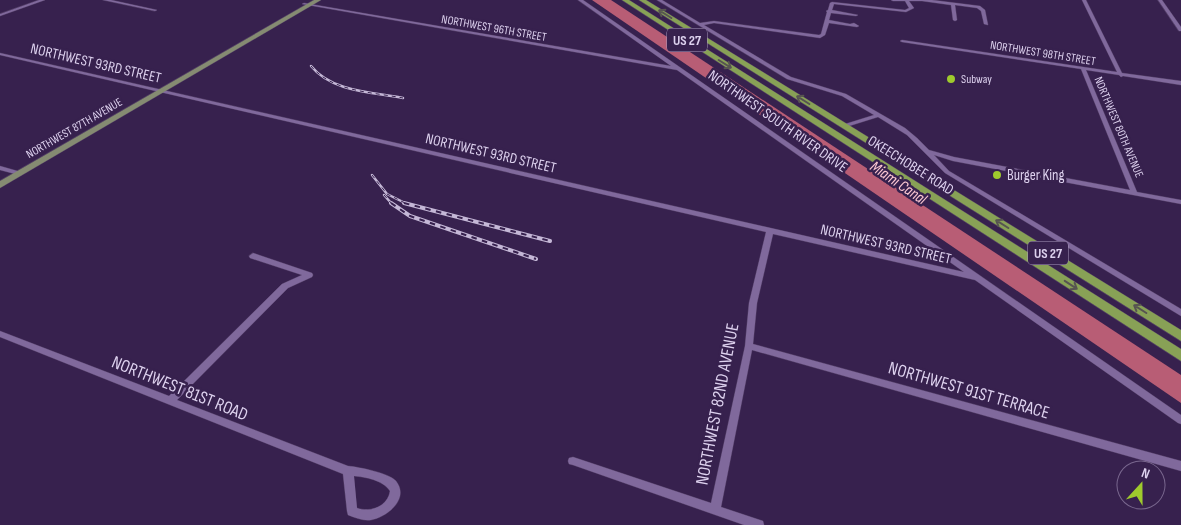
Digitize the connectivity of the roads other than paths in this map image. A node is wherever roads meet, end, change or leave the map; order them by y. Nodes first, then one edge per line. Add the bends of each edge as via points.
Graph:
1 (43, 0) edge
2 (104, 0) edge
3 (318, 0) edge
4 (580, 0) edge
5 (625, 0) edge
6 (642, 0) edge
7 (659, 0) edge
8 (893, 0) edge
9 (1084, 0) edge
10 (1160, 0) edge
11 (908, 2) junction
12 (308, 3) edge
13 (953, 4) junction
14 (155, 10) dead end
15 (828, 11) junction
16 (0, 15) edge
17 (856, 15) dead end
18 (955, 20) dead end
19 (826, 21) junction
20 (699, 24) junction
21 (986, 24) dead end
22 (860, 28) dead end
23 (1181, 30) edge
24 (902, 42) dead end
25 (0, 54) edge
26 (680, 69) junction
27 (1082, 69) junction
28 (1122, 75) junction
29 (750, 79) junction
30 (1181, 83) edge
31 (160, 91) junction
32 (878, 115) junction
33 (825, 122) junction
34 (844, 126) junction
35 (849, 137) junction
36 (924, 150) junction
37 (953, 159) junction
38 (941, 167) junction
39 (0, 168) edge
40 (19, 173) junction
41 (0, 185) edge
42 (1135, 194) junction
43 (942, 202) junction
44 (1181, 202) edge
45 (770, 230) junction
46 (253, 256) dead end
47 (977, 278) junction
48 (1181, 313) edge
49 (0, 334) edge
50 (1181, 336) edge
51 (749, 346) junction
52 (1181, 356) edge
53 (170, 401) junction
54 (1181, 420) edge
55 (573, 461) dead end
56 (1181, 466) edge
57 (348, 471) junction
58 (715, 510) junction
59 (759, 525) edge

1 - 16 street
2 - 14 street
3 - 12 main road, NORTHWEST 87TH AVENUE
4 - 26 street, NORTHWEST SOUTH RIVER DRIVE
5 -> 29 highway, OKEECHOBEE ROAD / US 27
34 -> 6 highway, OKEECHOBEE ROAD / US 27
7 - 20 street
8 - 11 street
9 - 28 street, NORTHWEST 80TH AVENUE
10 - 23 street
11 - 13 street via 920,0
11 - 15 street via 912,8 906,11 834,2
12 - 26 street, NORTHWEST 96TH STREET
12 - 31 main road, NORTHWEST 87TH AVENUE
13 - 18 street
13 - 21 street via 981,8
15 - 17 street
15 - 19 street
19 - 20 street via 820,37 715,22
19 - 22 street
20 - 32 street via 789,78 844,96
24 - 27 street, NORTHWEST 98TH STREET
25 - 31 street, NORTHWEST 93RD STREET
26 - 47 street, NORTHWEST SOUTH RIVER DRIVE
27 - 28 street, NORTHWEST 98TH STREET
27 - 42 street, NORTHWEST 80TH AVENUE
28 - 30 street, NORTHWEST 98TH STREET
29 - 33 highway
29 - 43 highway, OKEECHOBEE ROAD / US 27
31 - 40 main road, NORTHWEST 87TH AVENUE
31 - 45 street, NORTHWEST 93RD STREET
32 - 34 street
32 - 36 street via 912,135
33 - 34 highway
33 - 35 highway
34 - 35 highway
50 -> 34 highway, OKEECHOBEE ROAD / US 27
35 - 43 highway
36 - 37 street
36 - 38 street
37 - 38 street via 941,160
37 - 42 street
38 - 48 street via 1043,232
39 - 40 street
40 - 41 main road, NORTHWEST 87TH AVENUE
42 - 44 street
43 -> 52 highway, OKEECHOBEE ROAD / US 27
45 - 47 street, NORTHWEST 93RD STREET
45 - 51 street, NORTHWEST 82ND AVENUE via 753,302
46 - 53 street via 309,275 285,286
47 - 54 street, NORTHWEST SOUTH RIVER DRIVE
49 - 53 street, NORTHWEST 81ST ROAD
51 - 56 street, NORTHWEST 91ST TERRACE
51 - 58 street, NORTHWEST 82ND AVENUE
53 - 57 street, NORTHWEST 81ST ROAD
55 - 58 street
57 - 57 street, NORTHWEST 81ST ROAD via 365,472 393,486 394,498 385,512 365,519 352,511
58 - 59 street

